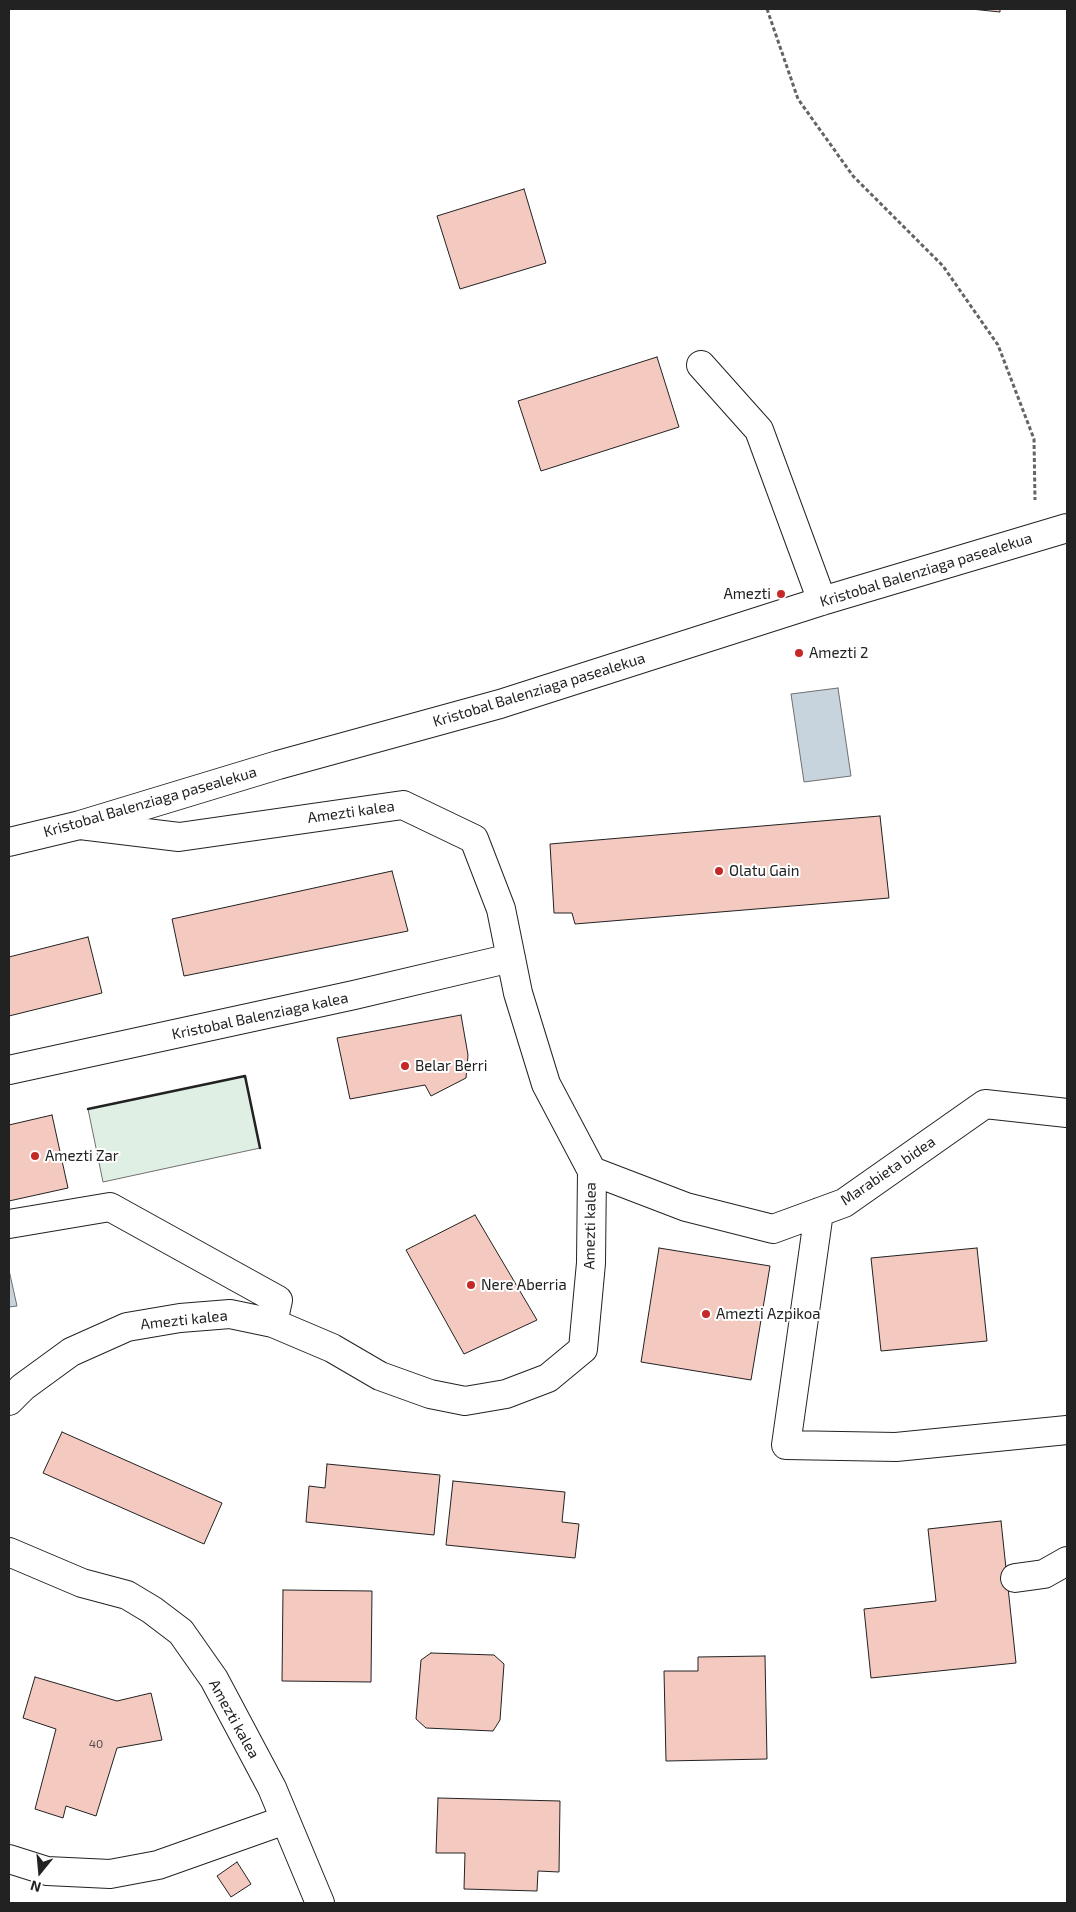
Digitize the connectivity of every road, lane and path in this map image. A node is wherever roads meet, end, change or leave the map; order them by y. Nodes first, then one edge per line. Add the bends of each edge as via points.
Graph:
1 (767, 9) edge
2 (701, 365) dead end
3 (1067, 528) edge
4 (1035, 538) junction
5 (822, 601) junction
6 (80, 825) junction
7 (9, 842) edge
8 (511, 958) junction
9 (9, 1070) edge
10 (1067, 1113) edge
11 (592, 1171) junction
12 (819, 1212) junction
13 (9, 1224) edge
14 (273, 1323) junction
15 (9, 1401) edge
16 (1067, 1430) edge
17 (9, 1552) edge
18 (1067, 1561) edge
19 (1015, 1578) dead end
20 (285, 1820) junction
21 (9, 1859) edge
22 (320, 1903) edge

1 - 4 path via 798,99 853,176 943,266 998,345 1034,439
2 - 5 street via 759,430
3 - 4 street, Kristobal Balenziaga pasealekua
4 - 5 street, Kristobal Balenziaga pasealekua
5 - 6 street, Kristobal Balenziaga pasealekua via 500,704 278,765
6 - 7 street, Kristobal Balenziaga pasealekua
6 - 8 street, Amezti kalea via 179,837 403,805 474,839 501,909
8 - 9 street, Kristobal Balenziaga kalea via 354,996
8 - 11 street, Amezti kalea via 518,993 546,1084
10 - 12 street, Marabieta bidea via 986,1104 844,1203
11 - 12 street, Marabieta bidea via 686,1207 773,1229
11 - 14 street, Amezti kalea via 591,1263 583,1349 548,1378 506,1394 465,1401 439,1396 380,1376 332,1348
12 - 16 street via 786,1445 896,1447
13 - 14 street via 110,1207 278,1300
14 - 15 street, Amezti kalea via 230,1314 127,1327 71,1352
17 - 20 street, Amezti kalea via 82,1583 127,1595 181,1632 214,1679 272,1788
18 - 19 street via 1044,1574
20 - 21 street via 158,1865 110,1874 47,1872
20 - 22 street, Amezti kalea

